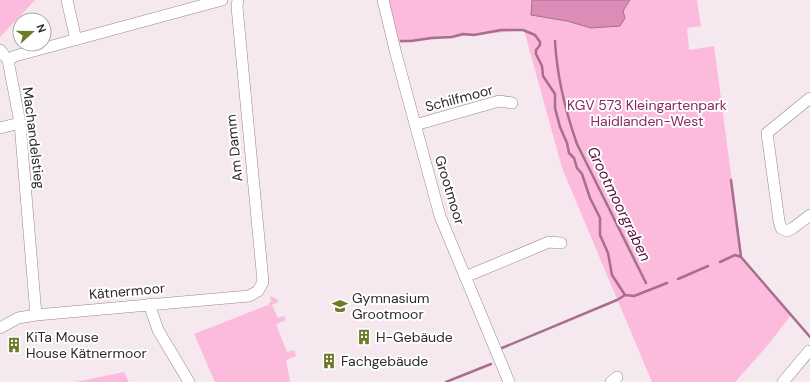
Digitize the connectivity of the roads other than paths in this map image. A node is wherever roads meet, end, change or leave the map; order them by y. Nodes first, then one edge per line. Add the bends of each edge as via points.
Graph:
1 (67, 0) edge
2 (222, 0) edge
3 (238, 0) edge
4 (383, 0) edge
5 (76, 40) junction
6 (0, 50) edge
7 (8, 60) junction
8 (810, 98) edge
9 (512, 103) dead end
10 (20, 123) junction
11 (415, 125) junction
12 (0, 128) edge
13 (810, 215) edge
14 (561, 243) dead end
15 (465, 277) junction
16 (258, 291) joint
17 (150, 304) junction
18 (36, 315) junction
19 (0, 328) edge
20 (809, 351) dead end
21 (188, 382) edge
22 (509, 382) edge
23 (783, 382) edge

1 - 5 street
2 - 5 street
3 - 16 street, Am Damm via 263,282
4 - 11 street, Grootmoor
5 - 7 street
6 - 7 street
7 - 10 street, Machandelstieg
8 - 13 street via 767,133 782,228 787,231
9 - 11 street, Schilfmoor via 499,101
10 - 12 street
10 - 18 street, Machandelstieg
11 - 15 street, Grootmoor via 440,216
14 - 15 street via 549,242
15 - 22 street, Grootmoor
16 - 17 street, Kätnermoor via 250,296
17 - 18 street, Kätnermoor
17 - 21 street via 158,330
18 - 19 street, Kätnermoor via 18,318
20 - 23 street

